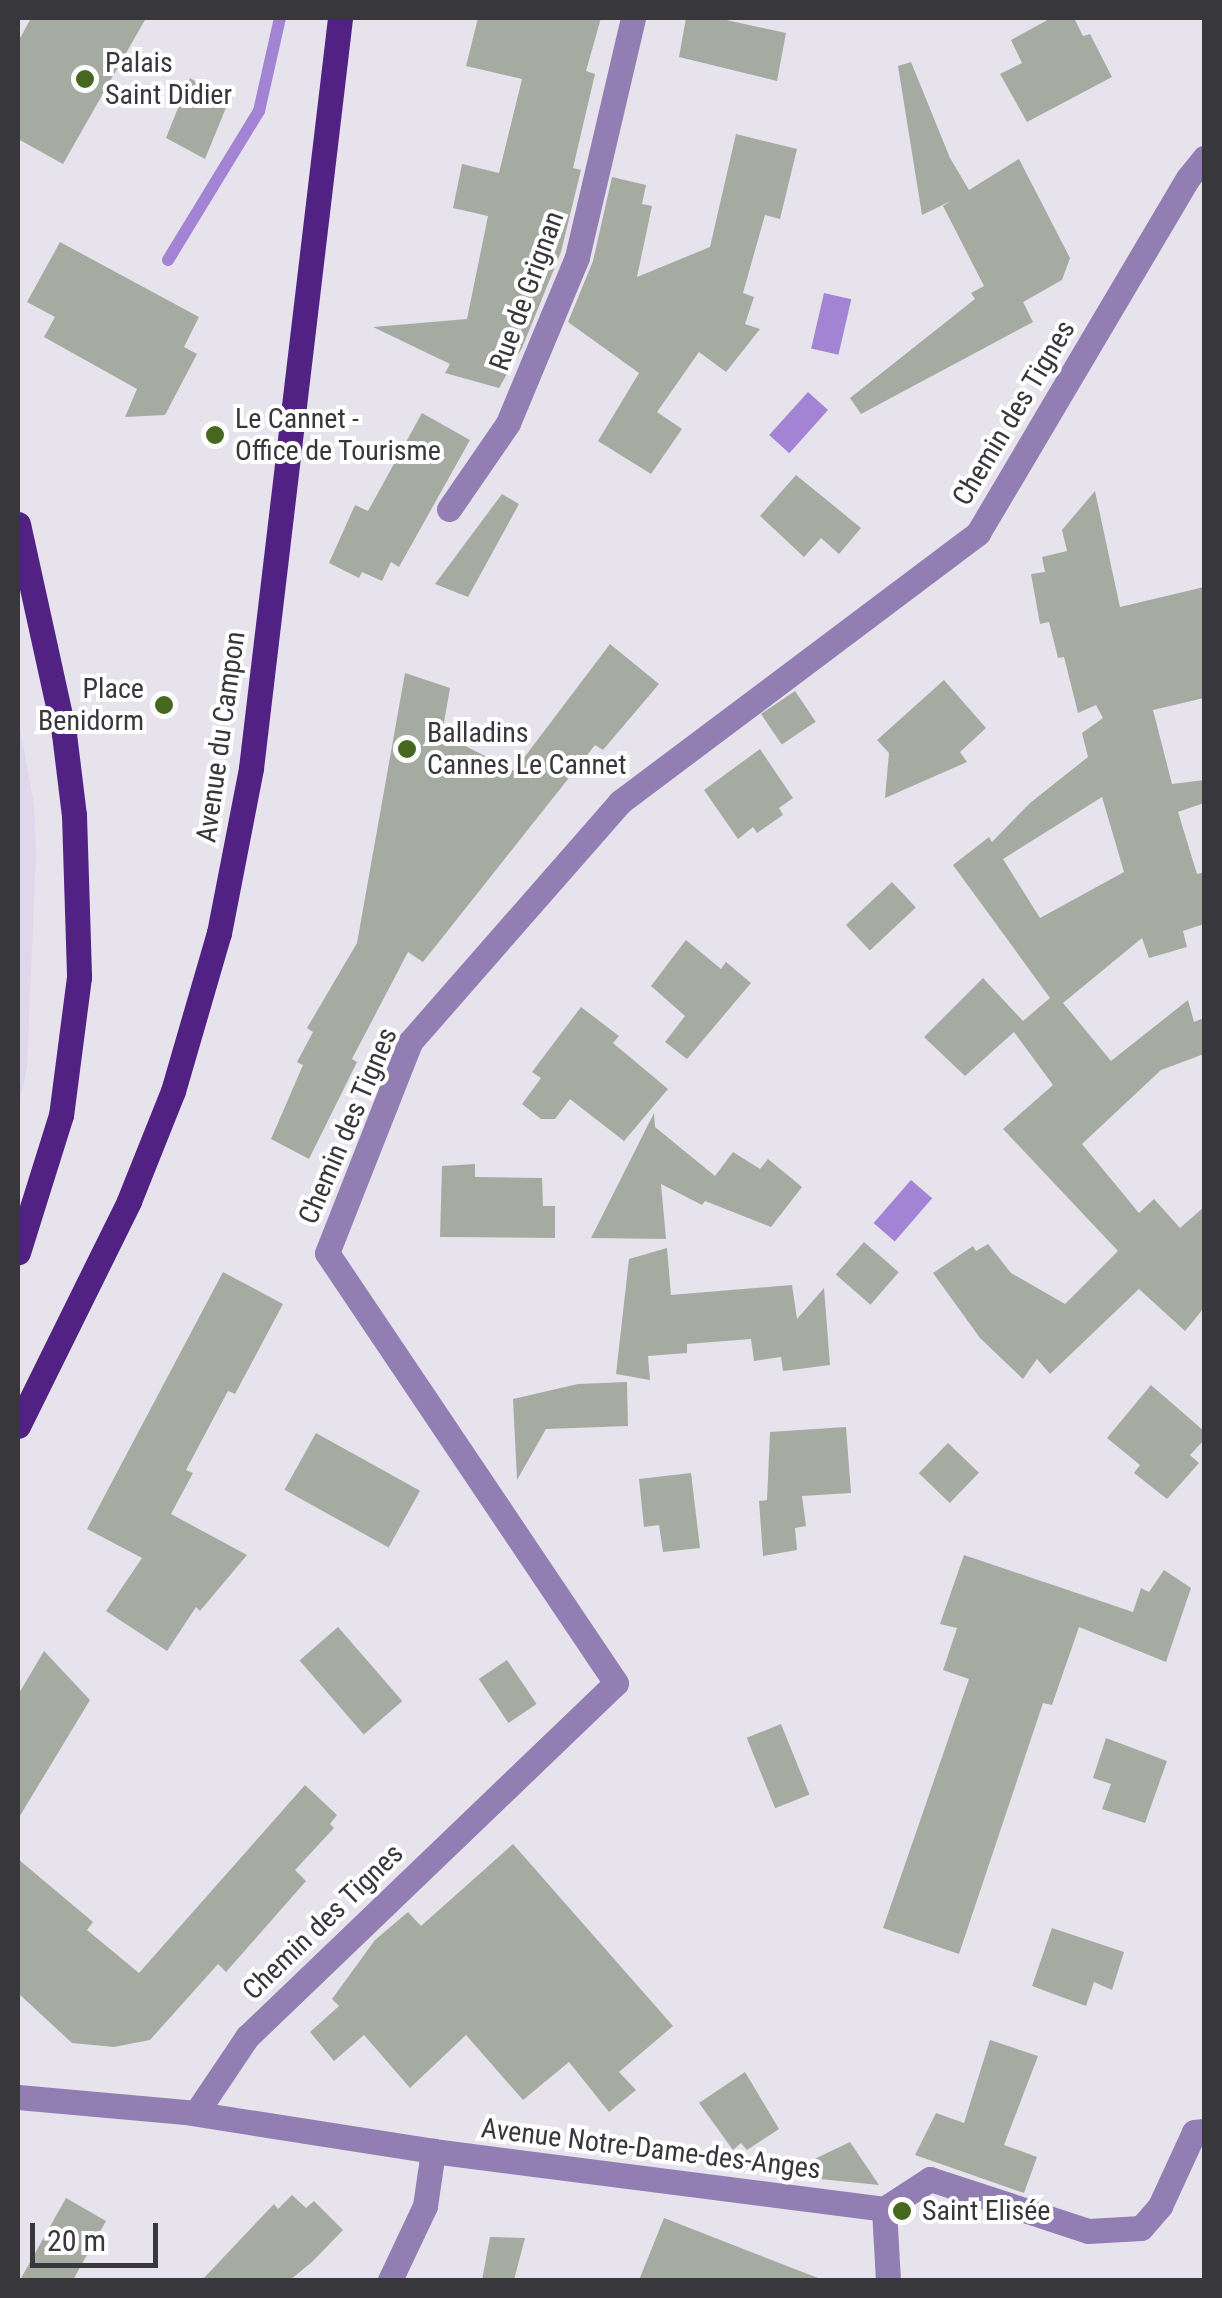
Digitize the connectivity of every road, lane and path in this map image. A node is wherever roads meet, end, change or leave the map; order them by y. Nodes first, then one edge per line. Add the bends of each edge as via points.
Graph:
1 (340, 18) edge
2 (633, 18) edge
3 (1204, 158) edge
4 (450, 509) dead end
5 (18, 524) edge
6 (18, 1252) edge
7 (18, 1426) edge
8 (18, 2097) edge
9 (196, 2113) junction
10 (1204, 2130) edge
11 (433, 2150) junction
12 (884, 2209) junction
13 (390, 2280) edge
14 (888, 2280) edge

1 - 7 main road, Avenue du Campon via 250,768 207,986 129,1201
2 - 4 street, Rue de Grignan via 578,256 508,423
3 - 9 street, Chemin des Tignes via 978,533 620,802 410,1042 327,1253 616,1683 247,2037
5 - 6 main road via 64,734 79,977 61,1115
8 - 9 street, Avenue Notre-Dame-des-Anges
9 - 11 street, Avenue Notre-Dame-des-Anges
10 - 12 street via 1194,2132 1160,2206 1141,2228 1088,2231 930,2178
11 - 12 street, Avenue Notre-Dame-des-Anges
11 - 13 street via 425,2206
12 - 14 street

